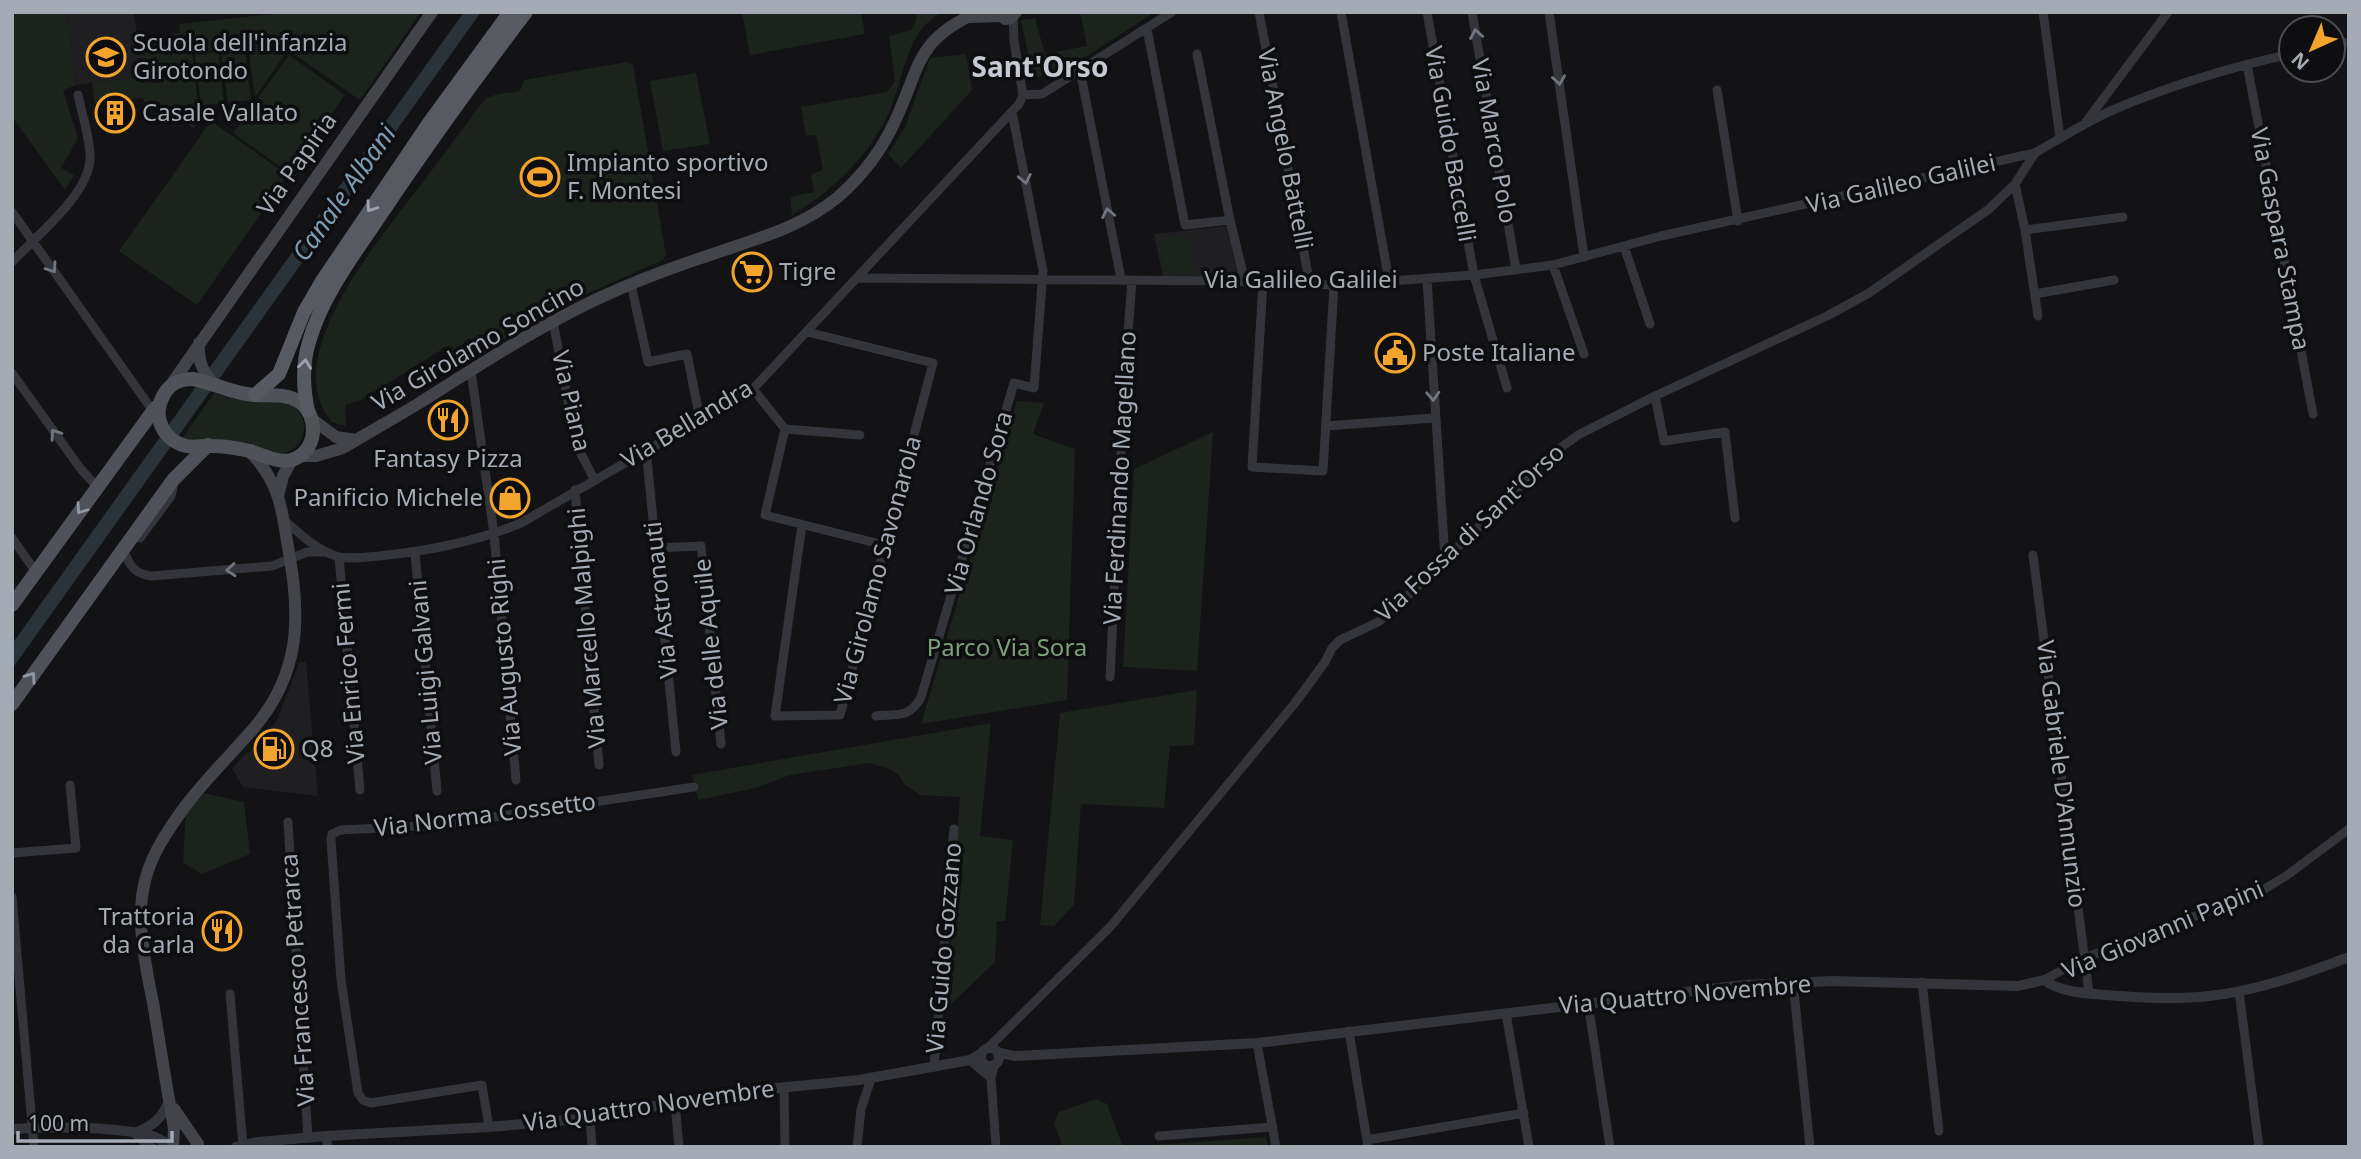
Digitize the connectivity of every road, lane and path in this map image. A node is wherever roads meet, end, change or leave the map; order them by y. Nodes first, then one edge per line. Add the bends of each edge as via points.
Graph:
1 (432, 12) edge
2 (510, 12) edge
3 (526, 12) edge
4 (1172, 12) edge
5 (1259, 12) edge
6 (1341, 12) edge
7 (1427, 12) edge
8 (1472, 12) edge
9 (1549, 12) edge
10 (2043, 12) edge
11 (2168, 12) edge
12 (1009, 14) edge
13 (972, 15) edge
14 (1147, 29) junction
15 (1197, 54) dead end
16 (2277, 57) edge
17 (2247, 64) junction
18 (1080, 70) junction
19 (1717, 90) dead end
20 (78, 95) dead end
21 (1023, 95) junction
22 (1012, 112) junction
23 (2085, 124) junction
24 (2060, 138) junction
25 (2035, 153) junction
26 (2015, 184) junction
27 (12, 212) edge
28 (2123, 217) dead end
29 (1230, 220) junction
30 (1738, 220) junction
31 (2025, 230) junction
32 (33, 240) junction
33 (1624, 246) junction
34 (1584, 257) junction
35 (12, 262) edge
36 (1553, 265) junction
37 (1516, 270) junction
38 (1474, 275) junction
39 (857, 278) junction
40 (1042, 279) junction
41 (1121, 279) junction
42 (1426, 279) junction
43 (1132, 280) junction
44 (2114, 280) dead end
45 (1389, 281) junction
46 (1245, 282) junction
47 (1264, 282) junction
48 (631, 284) junction
49 (1310, 285) junction
50 (1334, 285) junction
51 (2035, 294) junction
52 (2038, 316) dead end
53 (553, 321) junction
54 (1650, 324) dead end
55 (807, 332) junction
56 (199, 342) junction
57 (1584, 354) dead end
58 (471, 371) junction
59 (12, 373) edge
60 (170, 386) junction
61 (216, 386) junction
62 (1507, 388) dead end
63 (753, 389) junction
64 (255, 395) junction
65 (1655, 396) junction
66 (156, 408) junction
67 (2312, 414) dead end
68 (310, 415) junction
69 (1434, 418) junction
70 (700, 419) junction
71 (1326, 426) junction
72 (785, 429) junction
73 (860, 435) dead end
74 (356, 440) junction
75 (208, 446) junction
76 (646, 449) junction
77 (249, 451) junction
78 (297, 458) junction
79 (594, 479) junction
80 (173, 481) junction
81 (97, 487) junction
82 (575, 490) junction
83 (278, 496) junction
84 (1735, 517) dead end
85 (283, 519) junction
86 (803, 525) junction
87 (494, 534) junction
88 (12, 538) edge
89 (884, 545) junction
90 (656, 548) junction
91 (326, 551) junction
92 (415, 553) junction
93 (2033, 555) dead end
94 (126, 556) junction
95 (339, 557) junction
96 (1445, 559) junction
97 (291, 560) junction
98 (36, 572) junction
99 (12, 605) edge
100 (50, 651) junction
101 (1110, 677) dead end
102 (12, 704) edge
103 (876, 716) dead end
104 (721, 744) dead end
105 (676, 752) dead end
106 (599, 765) dead end
107 (516, 780) dead end
108 (70, 785) dead end
109 (694, 787) dead end
110 (360, 790) dead end
111 (437, 791) dead end
112 (288, 822) dead end
113 (954, 829) dead end
114 (2349, 829) edge
115 (12, 853) edge
116 (12, 897) edge
117 (2349, 957) edge
118 (2085, 958) junction
119 (2044, 980) junction
120 (1793, 982) junction
121 (1922, 982) junction
122 (2239, 991) junction
123 (230, 993) dead end
124 (2089, 993) junction
125 (1588, 1003) junction
126 (1506, 1013) junction
127 (1349, 1031) junction
128 (1257, 1043) junction
129 (990, 1058) junction
130 (970, 1060) junction
131 (934, 1067) junction
132 (991, 1078) junction
133 (865, 1079) junction
134 (784, 1087) junction
135 (169, 1101) junction
136 (675, 1103) junction
137 (1524, 1113) junction
138 (590, 1118) junction
139 (31, 1127) junction
140 (489, 1127) junction
141 (1273, 1127) junction
142 (12, 1129) edge
143 (1939, 1131) dead end
144 (135, 1133) junction
145 (1159, 1136) dead end
146 (308, 1138) junction
147 (327, 1142) edge
148 (1368, 1143) edge
149 (258, 1144) edge
150 (172, 1146) edge
151 (202, 1146) edge
152 (243, 1146) edge
153 (34, 1147) edge
154 (151, 1147) edge
155 (236, 1147) edge
156 (592, 1147) edge
157 (679, 1147) edge
158 (785, 1147) edge
159 (857, 1147) edge
160 (996, 1147) edge
161 (1276, 1147) edge
162 (1530, 1147) edge
163 (1610, 1147) edge
164 (1810, 1147) edge
165 (2259, 1147) edge

1 - 56 main road, Via Papiria
2 -> 64 highway via 321,281 282,369
68 -> 3 highway via 303,372 307,349 337,280 439,129
4 - 14 street
5 - 49 street, Via Angelo Battelli
6 - 45 street
7 - 38 street, Via Guido Baccelli
37 -> 8 street, Via Marco Polo
9 -> 34 street
10 - 24 street
11 - 23 street
12 - 13 main road, Via Girolamo Soncino
12 - 21 street
13 - 48 main road, Via Girolamo Soncino via 940,33 924,53 883,144 838,197 788,228
14 - 18 street
14 - 29 street via 1185,225
15 - 29 street
16 - 17 street, Via Galileo Galilei
17 - 23 street, Via Galileo Galilei via 2115,109
17 - 67 street, Via Gaspara Stampa
18 - 21 street via 1042,94
41 -> 18 street
19 - 30 street
20 - 32 street via 89,169 74,199
21 - 22 street, Via Bellandra
22 - 39 street, Via Bellandra
22 -> 40 street
23 - 24 street, Via Galileo Galilei
24 - 25 street, Via Galileo Galilei
25 - 26 street, Via Fossa di Sant'Orso
25 - 30 street, Via Galileo Galilei
26 - 31 street
26 - 65 street, Via Fossa di Sant'Orso via 1968,226 1869,293
27 - 32 street
28 - 31 street
29 - 46 street
30 - 33 street, Via Galileo Galilei
31 - 51 street
32 - 35 street
32 -> 66 street
33 - 34 street, Via Galileo Galilei
33 - 54 street
34 - 36 street, Via Galileo Galilei
36 - 37 street, Via Galileo Galilei
36 - 57 street
37 - 38 street, Via Galileo Galilei
38 - 42 street, Via Galileo Galilei
38 - 62 street, Via Guido Baccelli
39 - 40 street, Via Galileo Galilei
39 - 55 street, Via Bellandra
40 - 41 street, Via Galileo Galilei
40 - 103 street, Via Orlando Sora via 1034,388 1014,383 921,697 905,714
41 - 43 street, Via Galileo Galilei
42 - 45 street, Via Galileo Galilei
42 -> 69 street
43 - 46 street, Via Galileo Galilei
43 - 101 street, Via Ferdinando Magellano
44 - 51 street
45 - 50 street, Via Galileo Galilei
46 - 47 street, Via Galileo Galilei
47 - 49 street, Via Galileo Galilei
47 - 71 street via 1252,467 1324,471
48 - 53 main road, Via Girolamo Soncino
48 - 70 street via 648,362 687,354
49 - 50 street, Via Galileo Galilei
50 - 71 street
51 - 52 street
53 - 58 main road, Via Girolamo Soncino
53 - 79 street, Via Piana via 575,439
55 - 63 street, Via Bellandra
55 - 89 street, Via Girolamo Savonarola via 933,363
56 - 60 main road, Via Papiria
56 - 61 main road via 198,359
58 - 74 main road, Via Girolamo Soncino
58 - 87 street, Via Augusto Righi
81 -> 59 street
60 - 61 main road via 193,379
60 - 66 main road
61 - 64 main road
63 - 70 street, Via Bellandra
63 - 72 street
64 - 68 main road via 299,401
65 - 84 street via 1664,441 1725,432
65 - 96 street, Via Fossa di Sant'Orso via 1559,449
66 - 75 main road via 164,433 174,441
66 - 81 main road
68 - 74 main road via 336,437
68 - 78 main road via 312,438
69 - 71 street
69 - 96 street
70 - 76 street, Via Bellandra
72 - 73 street
72 - 86 street via 765,515
74 - 78 main road, Via Girolamo Soncino via 331,452
75 - 77 main road
75 - 80 main road
76 - 79 street, Via Bellandra
76 - 90 street, Via Astronauti
77 - 78 main road via 275,459
77 - 83 main road via 270,474
78 - 83 main road via 283,476
79 - 82 street, Via Bellandra
80 - 94 street via 171,496
80 - 100 main road
81 -> 98 main road
82 - 87 street, Via Bellandra
82 - 106 street, Via Marcello Malpighi
83 - 85 main road
85 - 91 street, Via Bellandra
85 - 97 main road
86 - 89 street
86 - 89 street, Via Girolamo Savonarola via 775,716 839,715
87 - 92 street, Via Bellandra
87 - 107 street, Via Augusto Righi
88 - 98 street
90 - 104 street, Via delle Aquile via 701,546
90 - 105 street, Via Astronauti
91 - 95 street, Via Bellandra
91 - 97 street via 307,552
92 - 95 street, Via Bellandra
92 - 111 street, Via Luigi Galvani
93 - 118 street, Via Gabriele D'Annunzio
97 -> 94 street via 272,566 152,576 141,575
94 - 100 street via 63,642
95 - 110 street, Via Enrico Fermi
96 - 129 street, Via Fossa di Sant'Orso via 1378,622 1332,648 1287,713 1111,926 1003,1034
97 - 135 main road via 296,633 288,668 273,701 199,787 158,845 146,878 141,910 143,947
98 - 99 main road
102 -> 100 main road
108 - 115 street via 76,848
109 - 140 street, Via Norma Cossetto via 441,825 332,834 341,980 358,1093 371,1103 482,1085
112 - 146 street, Via Francesco Petrarca
113 - 131 street, Via Guido Gozzano
114 - 118 street, Via Giovanni Papini via 2261,891
116 - 139 street
117 - 122 street, Via Quattro Novembre
118 - 119 street, Via Giovanni Papini
118 - 124 street, Via Gabriele D'Annunzio
119 - 121 street, Via Quattro Novembre via 2018,986
119 - 124 street, Via Quattro Novembre via 2061,989
120 - 121 street, Via Quattro Novembre
120 - 125 street, Via Quattro Novembre
120 - 164 street
121 - 143 street
122 - 124 street, Via Quattro Novembre via 2181,998
122 - 165 street
123 - 152 street
125 - 126 street, Via Quattro Novembre
125 - 163 street
126 - 127 street, Via Quattro Novembre
126 - 137 street
127 - 128 street, Via Quattro Novembre
127 - 148 street
128 - 129 street, Via Quattro Novembre
128 - 141 street
129 - 130 street, Via Quattro Novembre
129 - 132 street
130 - 131 street, Via Quattro Novembre
130 - 132 street
131 - 133 street, Via Quattro Novembre
132 - 160 street
133 - 134 street, Via Quattro Novembre
133 - 159 street
134 - 136 street, Via Quattro Novembre
134 - 158 street
135 - 144 street via 164,1115
135 - 150 main road
135 - 151 main road
136 - 138 street, Via Quattro Novembre
136 - 157 street
137 - 148 street
137 - 162 street
138 - 140 street, Via Quattro Novembre
138 - 156 street
139 - 142 street
139 - 144 street
139 - 153 street
140 - 147 street, Via Quattro Novembre
141 - 145 street
141 - 161 street
144 - 150 street
144 - 154 street
146 - 147 street, Via Quattro Novembre
146 - 149 street, Via Quattro Novembre
149 - 152 street, Via Quattro Novembre
150 - 151 main road via 181,1142
152 - 155 street, Via Quattro Novembre

